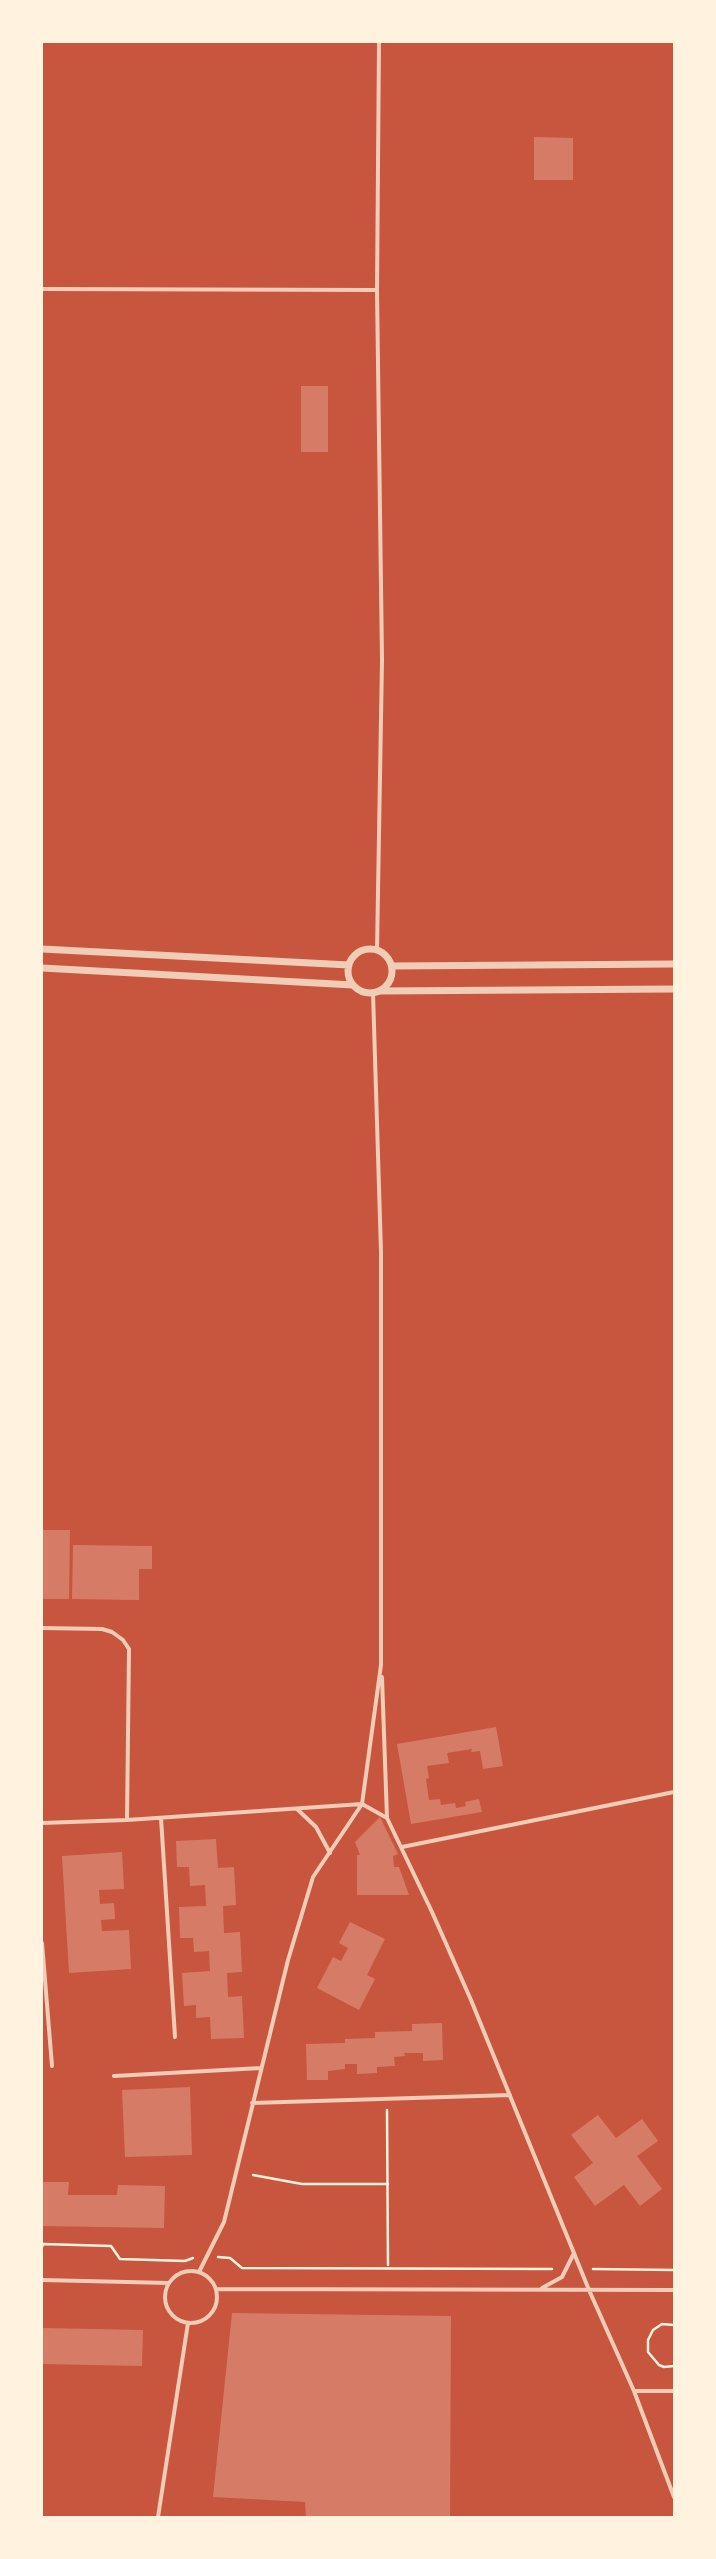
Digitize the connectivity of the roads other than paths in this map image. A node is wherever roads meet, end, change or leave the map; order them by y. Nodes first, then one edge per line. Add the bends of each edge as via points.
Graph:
1 (380, 42) edge
2 (42, 289) edge
3 (377, 290) junction
4 (42, 949) edge
5 (378, 950) junction
6 (674, 964) edge
7 (349, 965) junction
8 (392, 966) junction
9 (42, 968) edge
10 (353, 985) junction
11 (674, 989) edge
12 (376, 992) junction
13 (42, 1628) edge
14 (381, 1665) junction
15 (674, 1792) edge
16 (362, 1804) junction
17 (297, 1809) junction
18 (161, 1818) junction
19 (387, 1818) junction
20 (127, 1820) junction
21 (42, 1823) edge
22 (402, 1847) junction
23 (330, 1853) junction
24 (42, 1943) edge
25 (176, 2037) dead end
26 (52, 2066) dead end
27 (261, 2068) junction
28 (114, 2076) dead end
29 (510, 2095) junction
30 (252, 2103) junction
31 (574, 2253) junction
32 (199, 2272) junction
33 (42, 2280) edge
34 (168, 2283) junction
35 (540, 2289) junction
36 (216, 2290) junction
37 (588, 2290) junction
38 (674, 2290) edge
39 (188, 2323) junction
40 (634, 2391) junction
41 (674, 2391) edge
42 (674, 2497) edge
43 (158, 2517) edge

1 - 3 street
2 - 3 street
3 - 5 street via 382,660
4 - 7 street
5 - 7 street via 370,949 357,954
5 - 8 street
6 - 8 street
7 - 10 street via 348,972
8 - 12 street via 390,981
9 - 10 street
10 - 12 street via 366,992
11 - 12 street
12 - 14 street via 381,1252
13 - 20 street via 102,1629 123,1640 129,1649
14 - 16 street
14 - 19 street
15 - 22 street
16 - 17 street
16 - 19 street
16 - 23 street
17 - 18 street
17 - 23 street via 316,1827
18 - 20 street
18 - 25 street
19 - 22 street
20 - 21 street
22 - 29 street via 471,2000
23 - 27 street via 313,1877 288,1960
24 - 26 street
27 - 28 street
27 - 30 street
29 - 30 street
29 - 31 street
30 - 32 street via 224,2222
31 - 35 street via 562,2277
31 - 37 street
32 - 34 street via 182,2272
32 - 36 street via 210,2279
33 - 34 street
34 - 39 street via 165,2292 168,2309 176,2318
35 - 36 street
35 - 37 street
36 - 39 street via 218,2298 211,2314 197,2323
37 - 38 street
37 - 40 street
39 - 43 street
40 - 41 street
40 - 42 street

